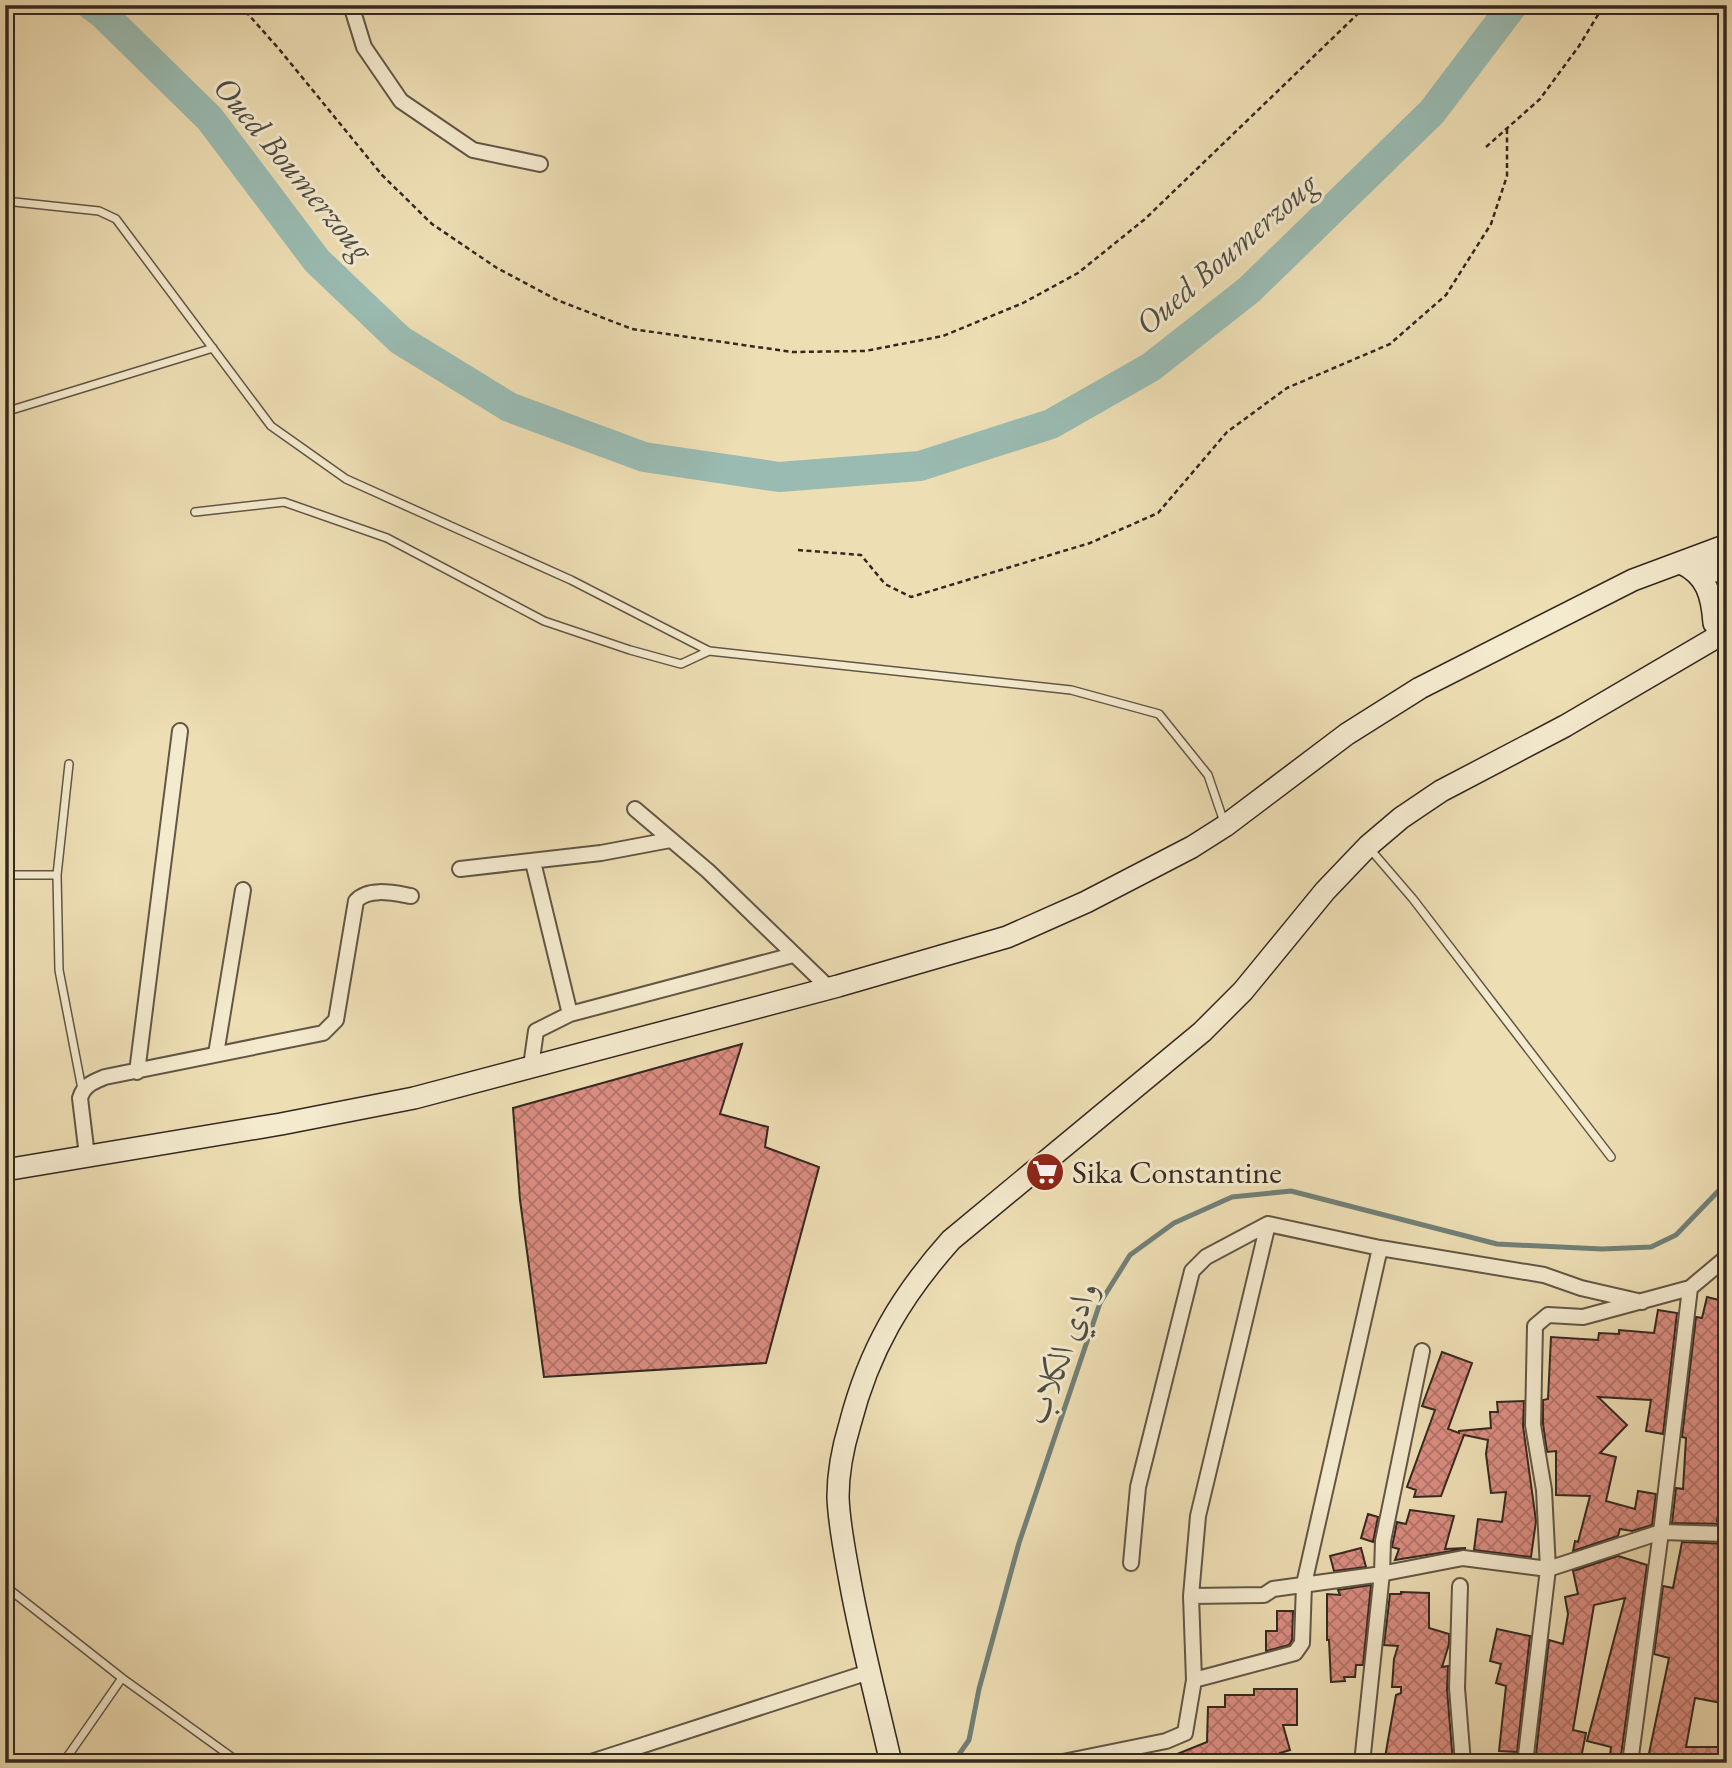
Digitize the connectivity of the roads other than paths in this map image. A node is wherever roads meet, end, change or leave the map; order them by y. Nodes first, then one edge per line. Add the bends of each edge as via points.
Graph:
1 (351, 5) edge
2 (540, 164) dead end
3 (5, 201) edge
4 (213, 348) junction
5 (5, 412) edge
6 (195, 512) dead end
7 (1727, 545) edge
8 (1681, 563) junction
9 (1727, 573) edge
10 (1727, 594) edge
11 (1720, 627) edge
12 (709, 651) junction
13 (180, 731) dead end
14 (69, 764) dead end
15 (635, 809) dead end
16 (1225, 826) junction
17 (670, 839) junction
18 (1368, 846) junction
19 (533, 862) junction
20 (460, 869) dead end
21 (5, 875) edge
22 (57, 875) junction
23 (243, 890) dead end
24 (411, 896) dead end
25 (793, 955) junction
26 (829, 988) junction
27 (570, 1014) junction
28 (216, 1054) junction
29 (531, 1066) junction
30 (137, 1072) junction
31 (83, 1090) junction
32 (87, 1156) junction
33 (1611, 1157) dead end
34 (5, 1170) edge
35 (1268, 1224) junction
36 (1380, 1248) junction
37 (1727, 1257) edge
38 (1690, 1288) junction
39 (1642, 1302) junction
40 (1422, 1351) dead end
41 (1661, 1532) junction
42 (1727, 1534) edge
43 (1131, 1563) dead end
44 (1548, 1569) junction
45 (1382, 1573) junction
46 (1304, 1584) junction
47 (5, 1586) edge
48 (1460, 1586) dead end
49 (1191, 1596) junction
50 (869, 1672) junction
51 (122, 1678) junction
52 (1194, 1680) junction
53 (63, 1763) edge
54 (240, 1763) edge
55 (588, 1763) edge
56 (891, 1763) edge
57 (1058, 1763) edge
58 (1362, 1763) edge
59 (1463, 1763) edge
60 (1525, 1763) edge
61 (1630, 1763) edge

1 - 2 street via 365,47 401,101 473,150
3 - 4 lane via 99,211 116,219
4 - 5 lane
4 - 12 lane via 271,426 346,479 571,580
6 - 12 lane via 284,502 387,538 544,621 681,664
7 - 8 street
8 - 9 street
8 - 11 street via 1705,582
8 - 16 street via 1633,580 1420,688 1347,733
10 - 11 street
11 - 18 street via 1706,645 1441,791
12 - 16 lane via 1071,690 1158,714 1208,775
13 - 30 street
14 - 22 lane
15 - 17 street
16 - 26 street via 1086,902 1007,937
17 - 19 street
17 - 25 street
18 - 33 lane
18 - 50 street via 1202,1032 951,1240 922,1272 885,1329 855,1404 838,1496
19 - 20 street
19 - 27 street
21 - 22 lane
22 - 31 lane via 59,970
23 - 28 street
24 - 28 street via 369,893 356,901 336,1020 323,1033
25 - 26 street
25 - 27 street
26 - 29 street
27 - 29 street via 536,1031
28 - 30 street
29 - 32 street via 414,1098
30 - 31 street via 104,1077
31 - 32 street
32 - 34 street
35 - 36 street
35 - 43 street via 1206,1257 1192,1271 1138,1487
35 - 49 street via 1198,1516
36 - 39 street via 1544,1275
36 - 46 street
37 - 38 street
38 - 39 street
38 - 41 street
39 - 44 street via 1583,1317 1548,1315 1535,1326 1533,1424 1544,1490
40 - 45 street via 1383,1541
41 - 42 street
41 - 44 street
41 - 61 street
44 - 45 street via 1463,1558
44 - 60 street
45 - 46 street
45 - 58 street
46 - 49 street via 1264,1595
46 - 52 street via 1302,1643 1295,1653
47 - 51 lane
48 - 59 street via 1457,1688
49 - 52 street
50 - 55 street
50 - 56 street
51 - 53 lane
51 - 54 lane
52 - 57 street via 1185,1733

